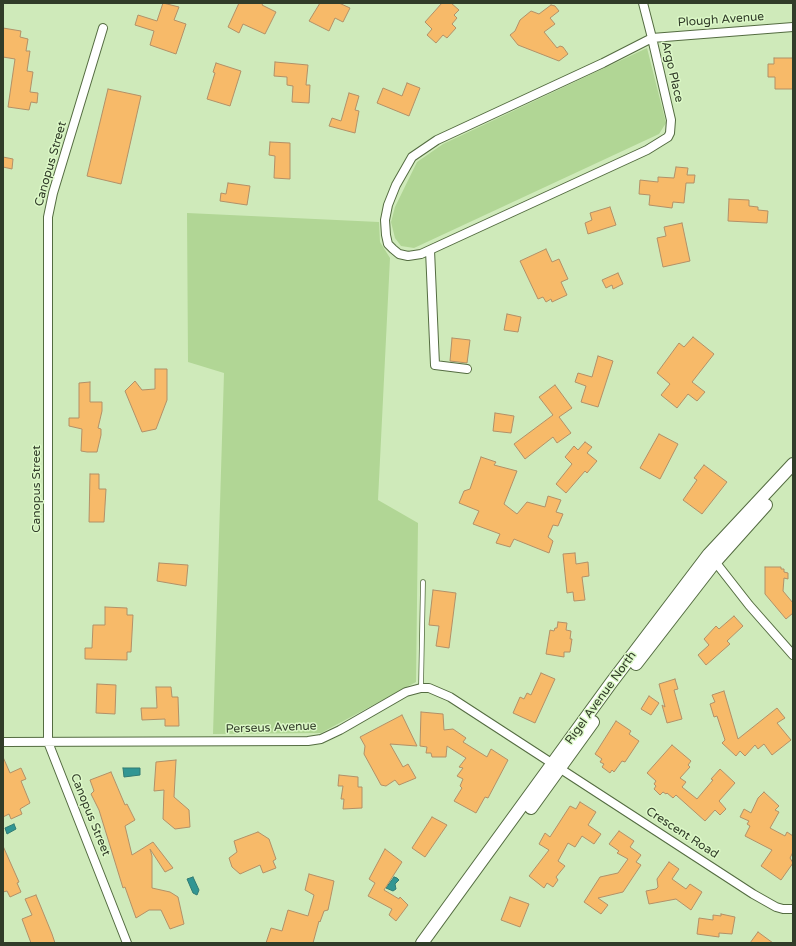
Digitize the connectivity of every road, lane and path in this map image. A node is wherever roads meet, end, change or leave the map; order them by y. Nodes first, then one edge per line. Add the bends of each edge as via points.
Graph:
1 (644, 3) edge
2 (793, 27) edge
3 (103, 28) dead end
4 (652, 38) junction
5 (430, 250) junction
6 (467, 369) dead end
7 (793, 464) edge
8 (793, 474) edge
9 (712, 558) junction
10 (423, 582) dead end
11 (793, 655) edge
12 (421, 688) junction
13 (3, 742) edge
14 (48, 742) junction
15 (557, 765) junction
16 (793, 908) edge
17 (127, 943) edge
18 (422, 943) edge
19 (431, 943) edge

1 - 4 street
2 - 4 street, Plough Avenue
3 - 14 street, Canopus Street via 48,217
4 - 5 street, Argo Place via 671,120 668,137 646,150
4 - 5 street, Argo Place via 437,140 412,157 388,205 386,235 388,244 399,254 408,256
5 - 6 street via 435,366
7 - 9 main road, Rigel Avenue North
8 - 9 main road, Rigel Avenue North
9 - 11 street
9 - 15 main road, Rigel Avenue North
10 - 12 lane
12 - 14 street, Perseus Avenue via 406,692 321,739 291,742
12 - 15 street via 429,688 450,696
13 - 14 street, Perseus Avenue
14 - 17 street, Canopus Street
15 - 16 street, Crescent Road via 776,908
15 - 18 main road, Rigel Avenue North
15 - 19 main road, Rigel Avenue North

